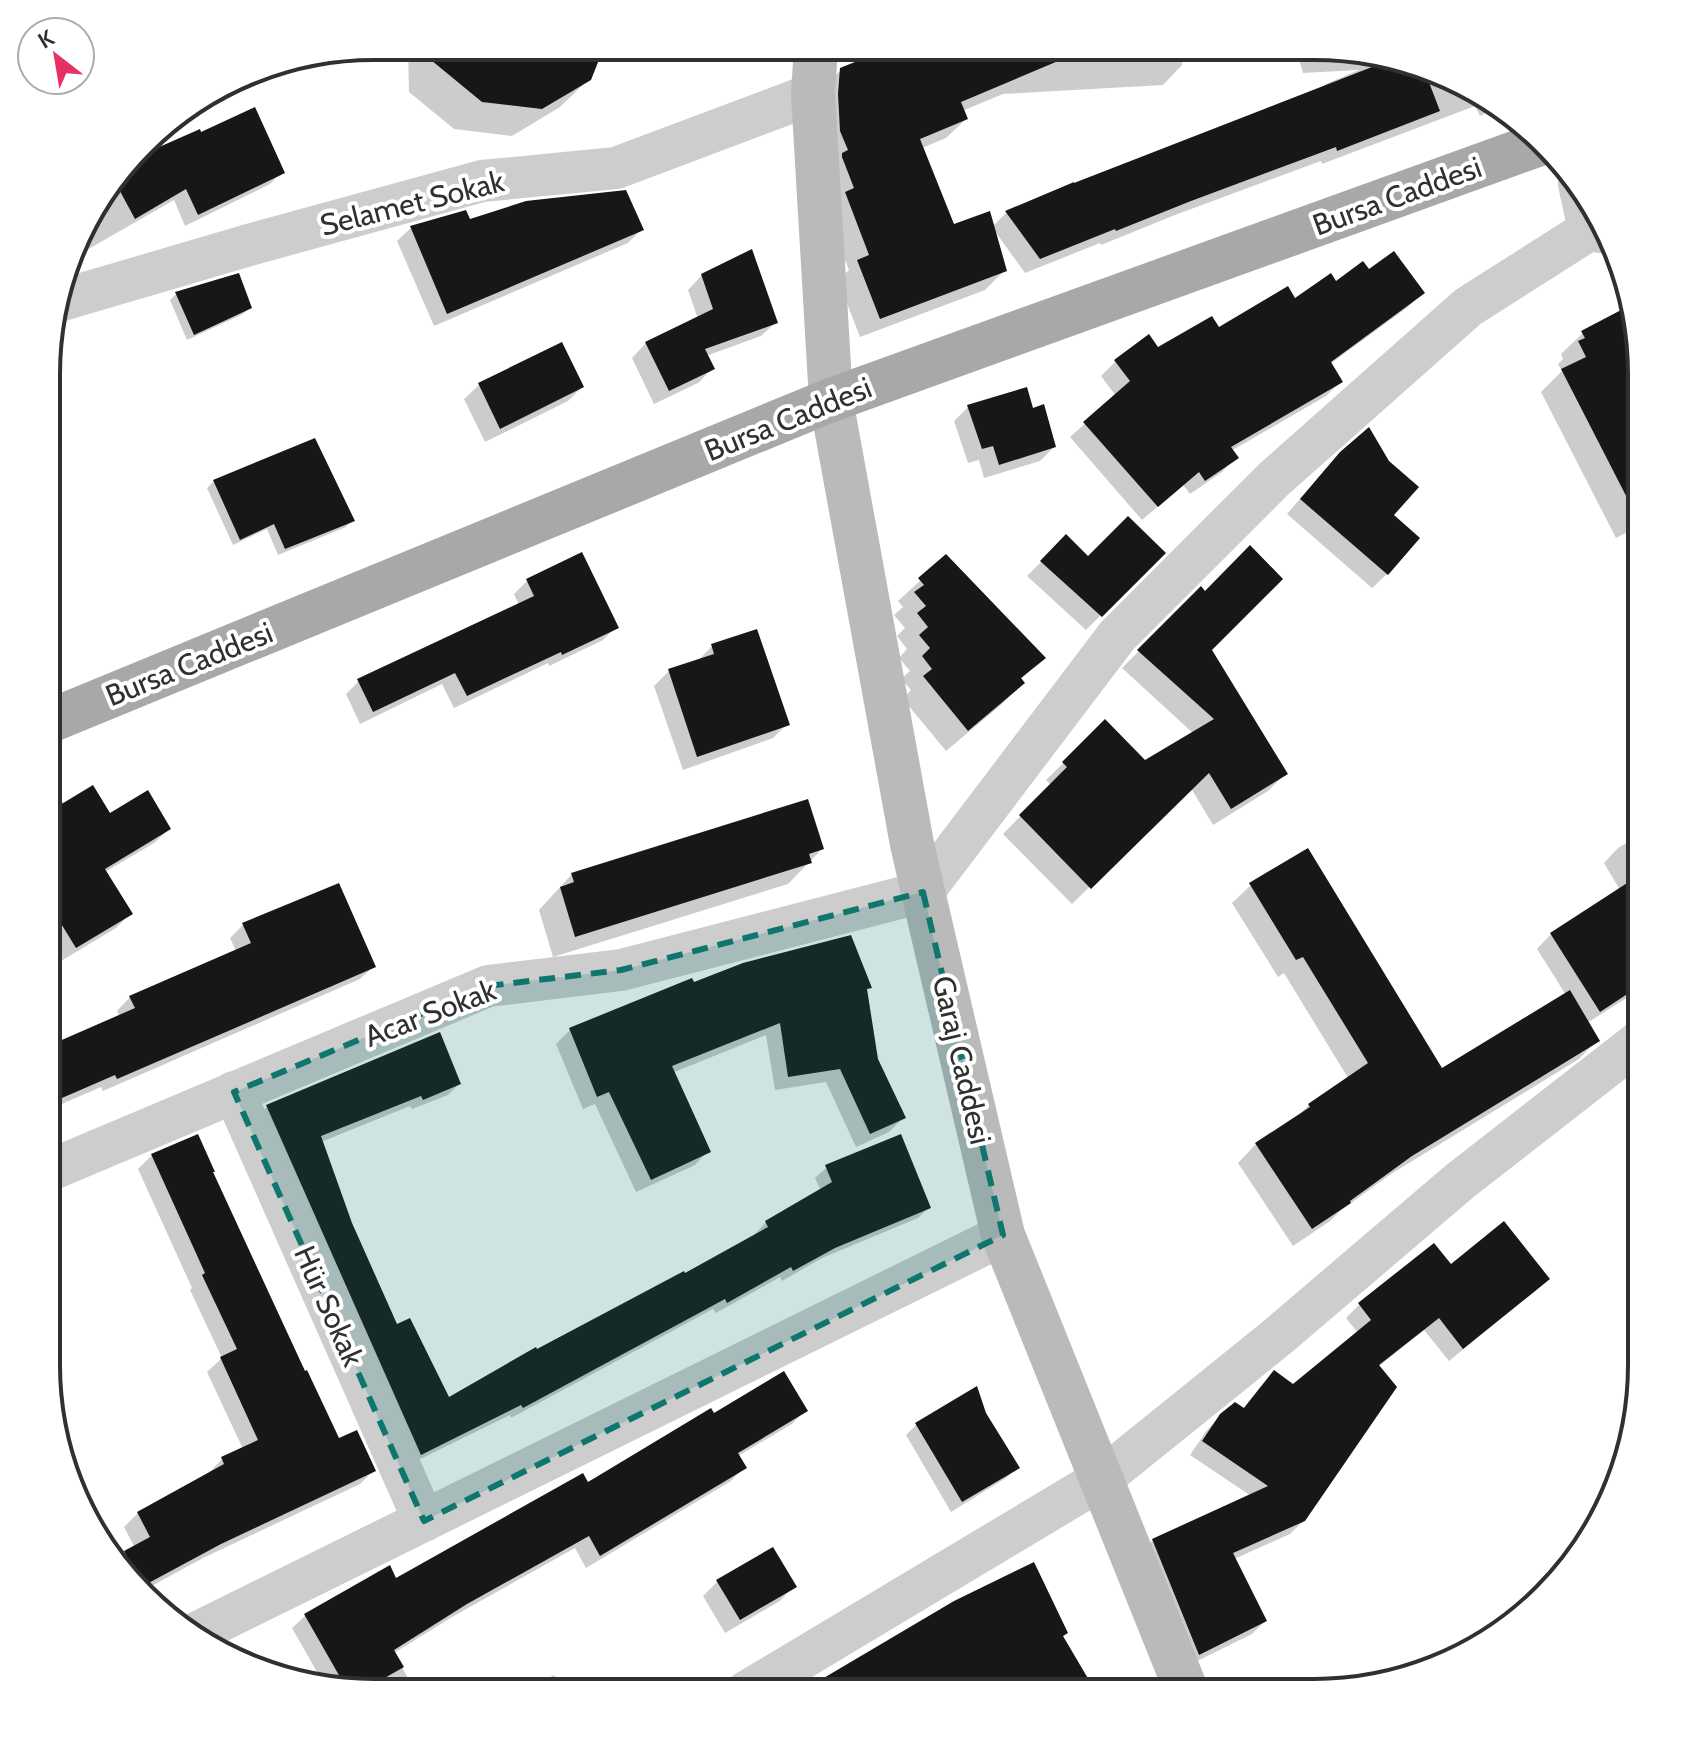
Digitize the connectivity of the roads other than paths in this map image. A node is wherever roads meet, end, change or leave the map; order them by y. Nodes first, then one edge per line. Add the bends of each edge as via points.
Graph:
1 (815, 60) edge
2 (813, 94) junction
3 (1531, 147) edge
4 (1595, 234) edge
5 (70, 298) edge
6 (831, 400) junction
7 (60, 717) edge
8 (923, 892) junction
9 (1628, 1050) edge
10 (234, 1092) junction
11 (60, 1166) edge
12 (1003, 1235) junction
13 (1100, 1480) junction
14 (424, 1521) junction
15 (204, 1629) edge
16 (768, 1679) edge
17 (1182, 1679) edge

1 - 2 street, Garaj Caddesi
2 - 5 street, Selamet Sokak via 616,168 482,181
2 - 6 street, Garaj Caddesi
3 - 6 main road, Bursa Caddesi
4 - 8 street via 1468,307 1274,479 1117,636
6 - 7 main road, Bursa Caddesi
6 - 8 street, Garaj Caddesi
8 - 10 street, Acar Sokak via 621,970 488,986
8 - 12 street, Garaj Caddesi
9 - 13 street via 1460,1181
10 - 11 street, Acar Sokak
10 - 14 street, Hür Sokak
12 - 13 street, Garaj Caddesi
12 - 14 street
13 - 16 street
13 - 17 street, Garaj Caddesi
14 - 15 street

